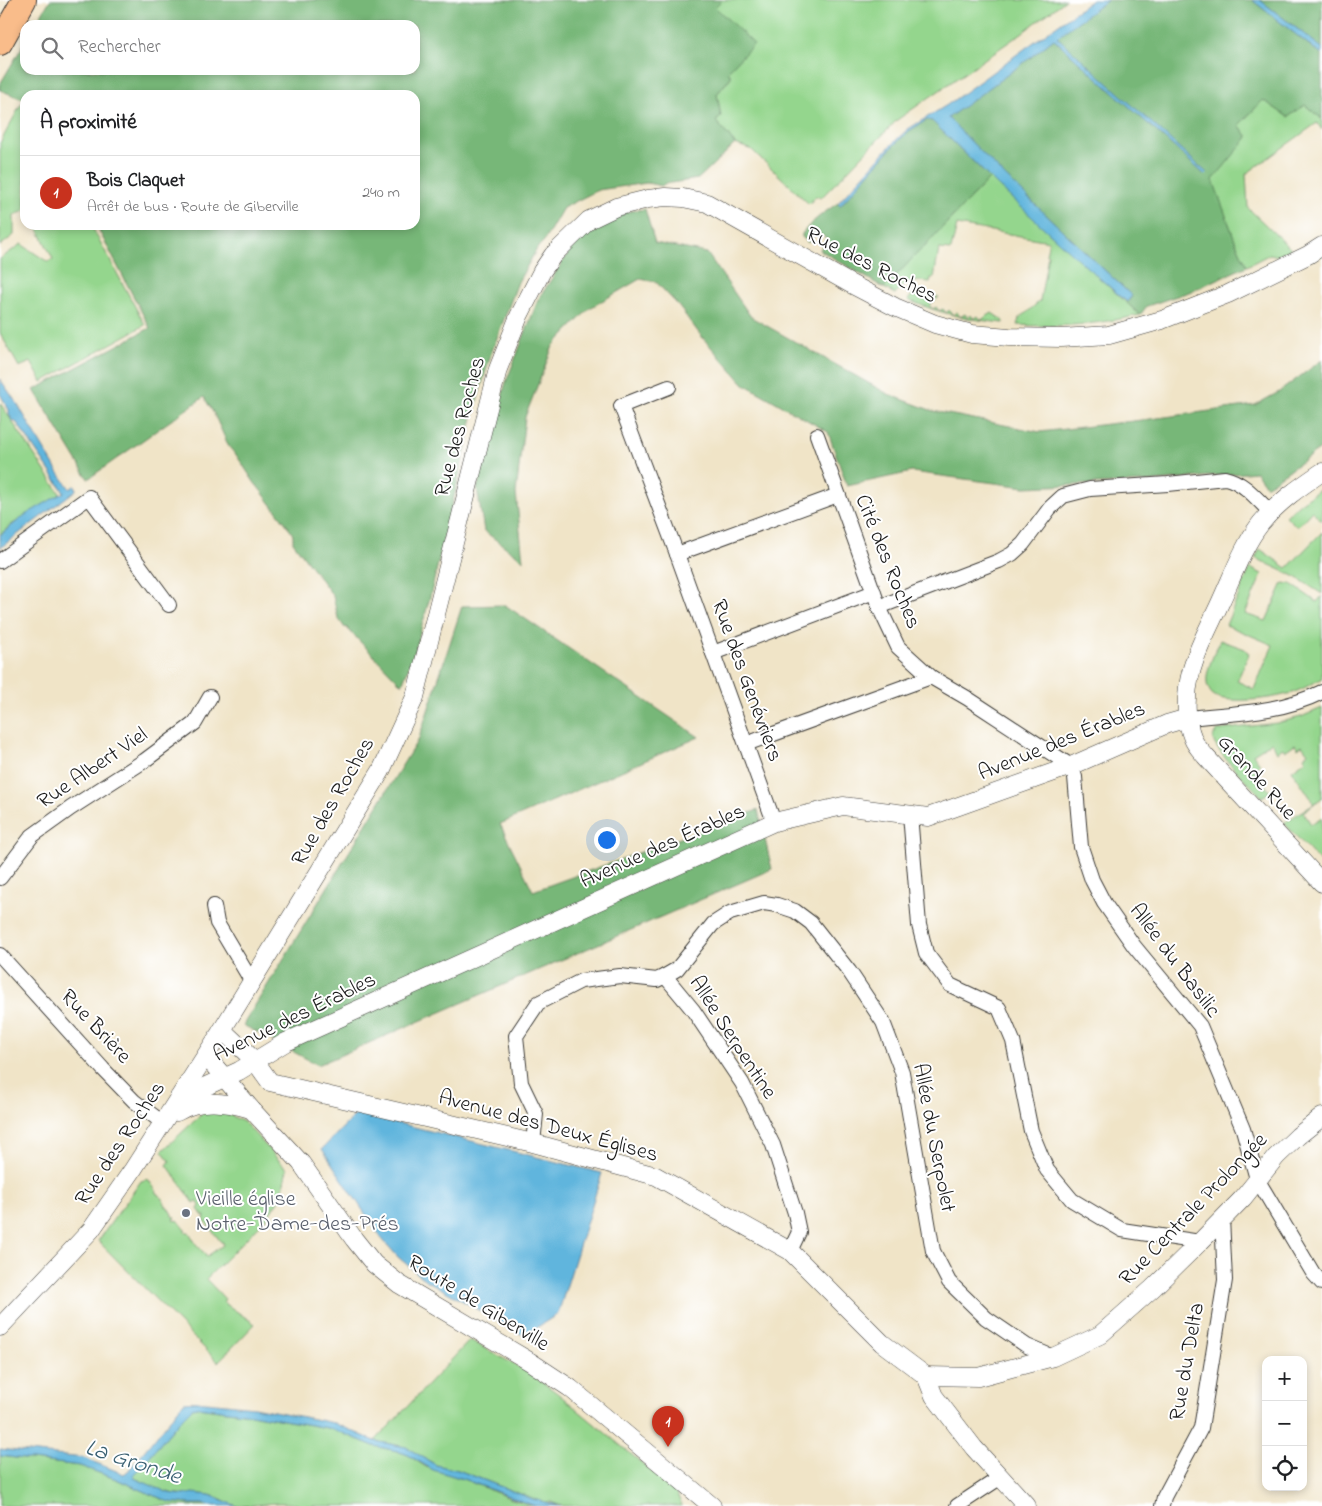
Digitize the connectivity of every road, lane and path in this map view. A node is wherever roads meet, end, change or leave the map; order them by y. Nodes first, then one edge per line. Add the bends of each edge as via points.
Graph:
1 (24, 0) edge
2 (0, 43) edge
3 (1322, 246) edge
4 (669, 387) dead end
5 (816, 435) dead end
6 (1322, 472) edge
7 (838, 495) junction
8 (1270, 512) junction
9 (678, 554) junction
10 (0, 561) edge
11 (874, 592) junction
12 (169, 604) dead end
13 (879, 607) junction
14 (713, 653) junction
15 (931, 677) junction
16 (1322, 692) edge
17 (210, 697) dead end
18 (1188, 718) junction
19 (746, 744) junction
20 (1071, 766) junction
21 (910, 814) junction
22 (774, 822) junction
23 (0, 878) edge
24 (1322, 883) edge
25 (214, 906) dead end
26 (0, 955) edge
27 (665, 976) junction
28 (252, 982) junction
29 (222, 1030) junction
30 (206, 1056) junction
31 (255, 1061) junction
32 (224, 1078) junction
33 (178, 1099) junction
34 (251, 1109) junction
35 (1322, 1118) edge
36 (164, 1121) junction
37 (533, 1143) junction
38 (1257, 1179) junction
39 (1222, 1218) junction
40 (1200, 1242) junction
41 (790, 1251) junction
42 (1322, 1283) edge
43 (0, 1326) edge
44 (1053, 1357) junction
45 (926, 1376) junction
46 (1001, 1477) junction
47 (704, 1504) edge
48 (957, 1506) edge
49 (1027, 1506) edge
50 (1162, 1506) edge

1 - 2 highway
3 - 28 street, Rue des Roches via 1228,294 1162,320 1109,335 1009,337 953,329 895,307 707,203 684,198 648,199 616,206 589,220 553,255 542,271 519,316 498,369 416,697 381,772
4 - 9 street, Rue des Genévriers via 621,406
5 - 7 street, Cité des Roches
6 - 8 street, Grande Rue
7 - 9 street
7 - 11 street, Cité des Roches
8 - 13 street via 1246,488 1225,478 1090,489 1063,496 1012,554
8 - 18 street, Grande Rue via 1244,551 1198,653 1189,679
9 - 14 street, Rue des Genévriers
10 - 12 street via 89,496
11 - 13 street, Cité des Roches
11 - 14 street
13 - 15 street, Cité des Roches via 898,647
14 - 19 street, Rue des Genévriers
15 - 19 street
15 - 20 street, Cité des Roches
16 - 18 street via 1292,705 1269,710
17 - 23 street, Rue Albert Viel via 195,723 32,836
18 - 20 street, Avenue des Érables
18 - 24 street, Grande Rue via 1193,740 1206,757
19 - 22 street, Rue des Genévriers
20 - 21 street, Avenue des Érables via 928,817
20 - 38 street, Allée du Basilic via 1081,847 1092,880 1134,946 1200,1026 1243,1129
21 - 22 street, Avenue des Érables via 843,806
21 - 40 street via 919,925 926,953 950,985 999,1008 1013,1041 1030,1131 1047,1170 1072,1200 1122,1230
22 - 31 street, Avenue des Érables via 286,1042
25 - 28 street via 216,923
26 - 36 street, Rue Brière via 134,1101
27 - 37 street, Allée Serpentine via 657,980 620,976 581,981 538,1003 516,1036 521,1083 536,1114
27 - 41 street, Allée Serpentine via 693,1010 742,1083 773,1145 799,1232
27 - 44 street, Allée du Serpolet via 677,969 713,924 730,912 764,903 795,911 812,923 882,1022 899,1063 933,1251 949,1282 986,1318 1027,1346
28 - 29 street, Rue des Roches
29 - 30 street, Rue des Roches
29 - 31 street, Avenue des Deux Églises
30 - 32 street, Route de Giberville
30 - 33 street, Rue des Roches
31 - 32 street, Avenue des Érables
31 - 37 street, Avenue des Deux Églises via 270,1082
32 - 33 street, Avenue des Érables
32 - 34 street, Route de Giberville
33 - 36 street, Rue des Roches
34 - 36 street via 218,1102 196,1104 185,1107
34 - 47 street, Route de Giberville via 300,1163 374,1264 399,1284 570,1388
35 - 38 street, Rue Centrale Prolongée via 1298,1136
36 - 43 street, Rue des Roches via 91,1230
37 - 41 street, Avenue des Deux Églises via 656,1176
38 - 39 street, Rue Centrale Prolongée
38 - 42 street, Allée du Basilic
39 - 40 street, Rue Centrale Prolongée
39 - 50 street, Rue du Delta via 1225,1280 1201,1428
40 - 44 street, Rue Centrale Prolongée via 1100,1335
41 - 45 street, Avenue des Deux Églises via 882,1343
44 - 45 street, Rue Centrale Prolongée via 978,1377
45 - 46 street, Avenue des Deux Églises via 934,1396
46 - 48 street
46 - 49 street, Avenue des Deux Églises

